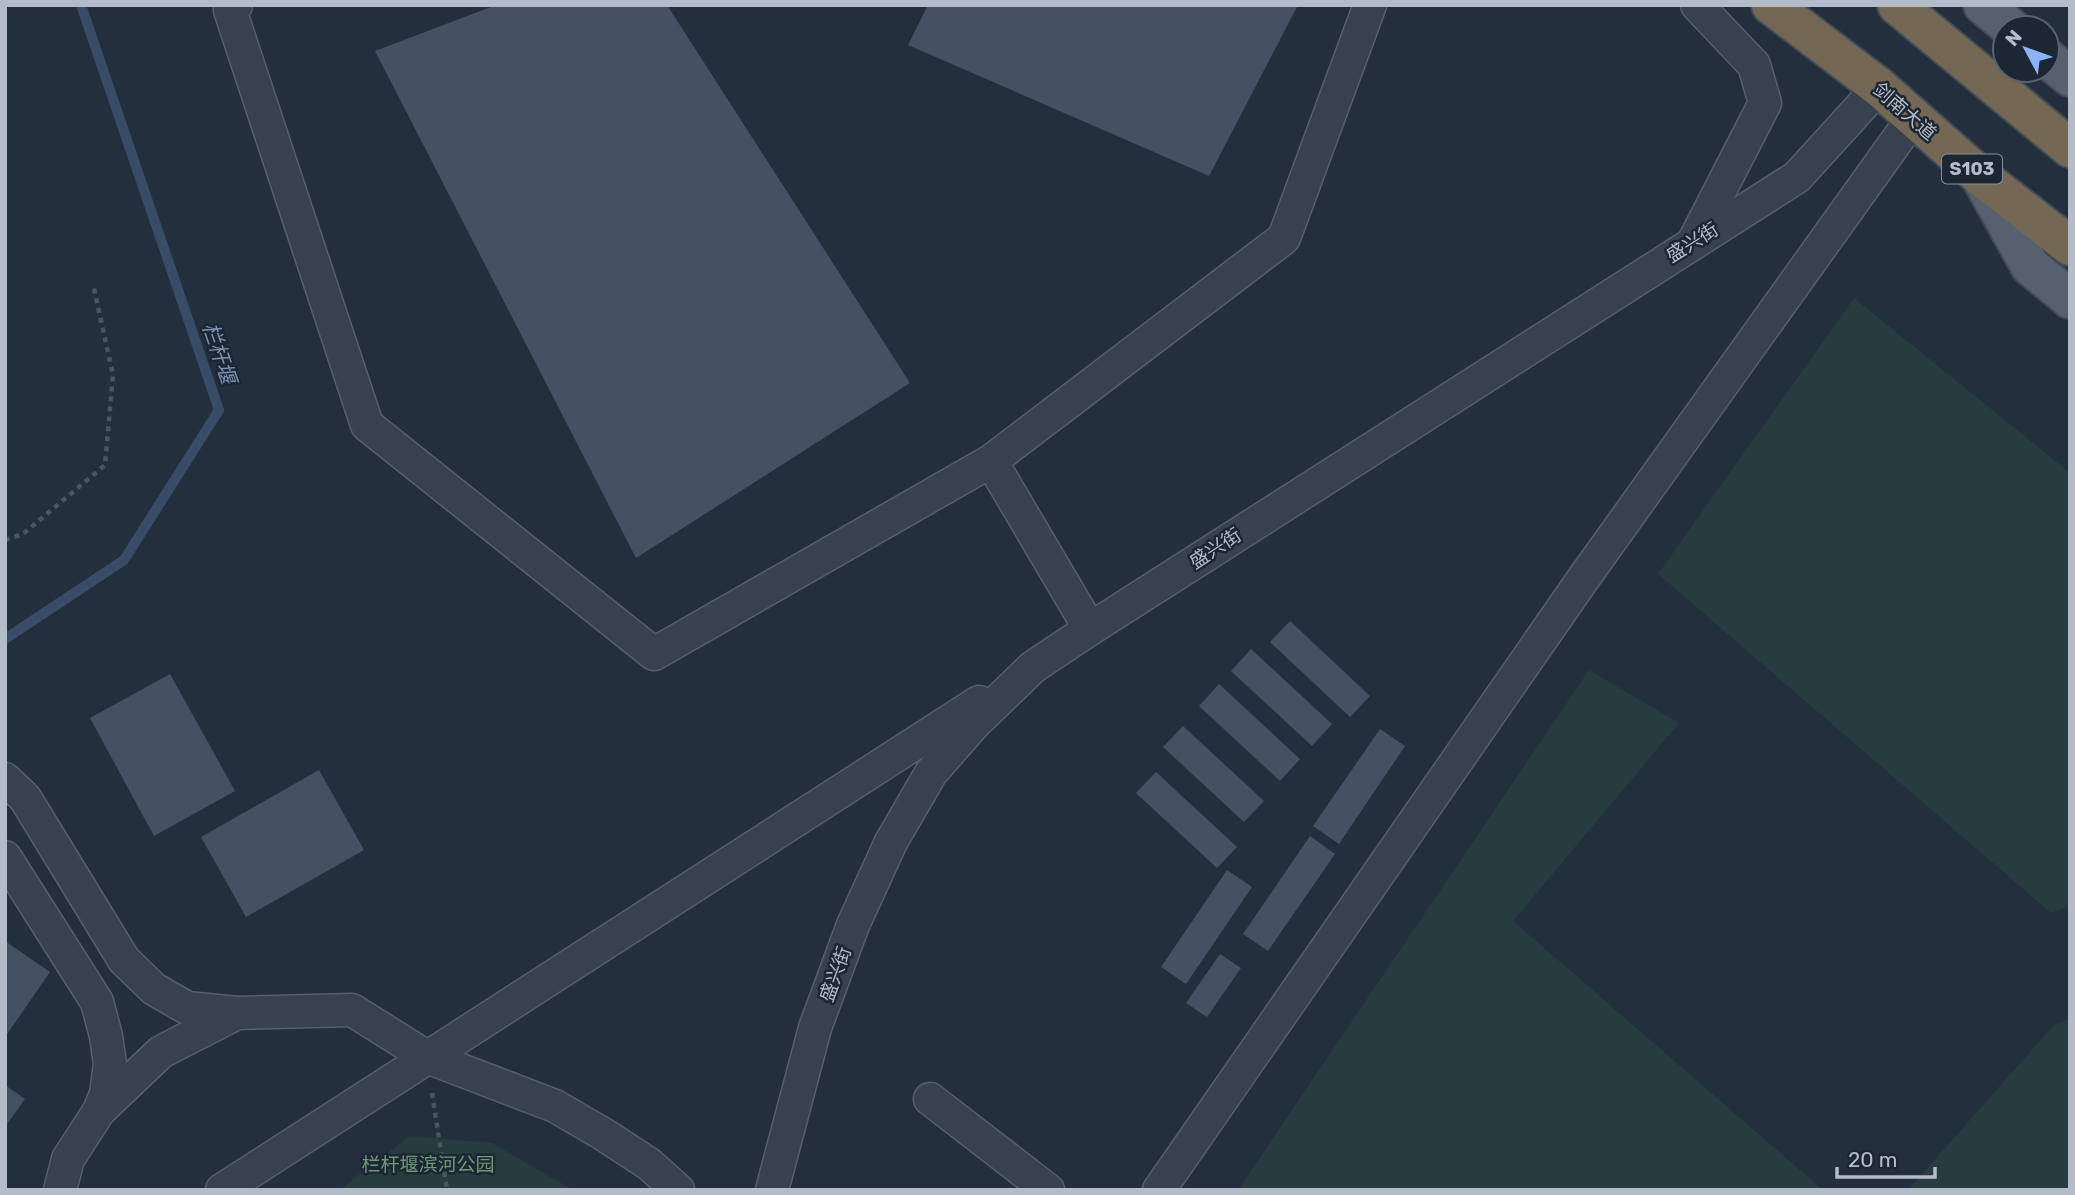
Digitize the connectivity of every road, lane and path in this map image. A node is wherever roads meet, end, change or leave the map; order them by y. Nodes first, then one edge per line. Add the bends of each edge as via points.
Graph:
1 (236, 5) edge
2 (1370, 5) edge
3 (1697, 5) edge
4 (1771, 5) edge
5 (1898, 5) edge
6 (1879, 86) junction
7 (1913, 118) junction
8 (2070, 148) edge
9 (1980, 176) junction
10 (1695, 240) junction
11 (2070, 246) edge
12 (93, 284) dead end
13 (2070, 299) edge
14 (991, 461) junction
15 (5, 540) edge
16 (1090, 629) junction
17 (1033, 667) junction
18 (5, 779) edge
19 (5, 857) edge
20 (237, 1013) junction
21 (427, 1057) junction
22 (930, 1099) dead end
23 (99, 1111) junction
24 (60, 1190) edge
25 (222, 1190) edge
26 (447, 1190) edge
27 (678, 1190) edge
28 (772, 1190) edge
29 (1048, 1190) edge
30 (1159, 1190) edge

1 - 14 street via 230,10 367,425 654,654
2 - 14 street via 1284,238
3 - 10 street via 1754,65 1765,103
4 - 6 highway, 剑南大道 / S103
5 - 8 highway
6 - 7 highway, 剑南大道 / S103
6 - 10 street, 盛兴街 via 1797,177
7 - 9 highway, 剑南大道 / S103
7 - 30 street via 1583,579
9 - 11 highway, 剑南大道 / S103
9 - 13 main road via 2030,266
10 - 16 street, 盛兴街
12 - 15 path via 113,375 105,465 23,534
14 - 16 street
16 - 17 street, 盛兴街
17 - 21 street
17 - 28 street, 盛兴街 via 931,773 891,842 853,925 815,1028
18 - 20 street via 25,798 124,960 155,989 187,1008
19 - 23 street via 97,1002 110,1064
20 - 21 street via 352,1010
20 - 23 street via 161,1052
21 - 25 street
21 - 26 path
21 - 27 street via 555,1106 649,1164
22 - 29 street
23 - 24 street via 68,1159

